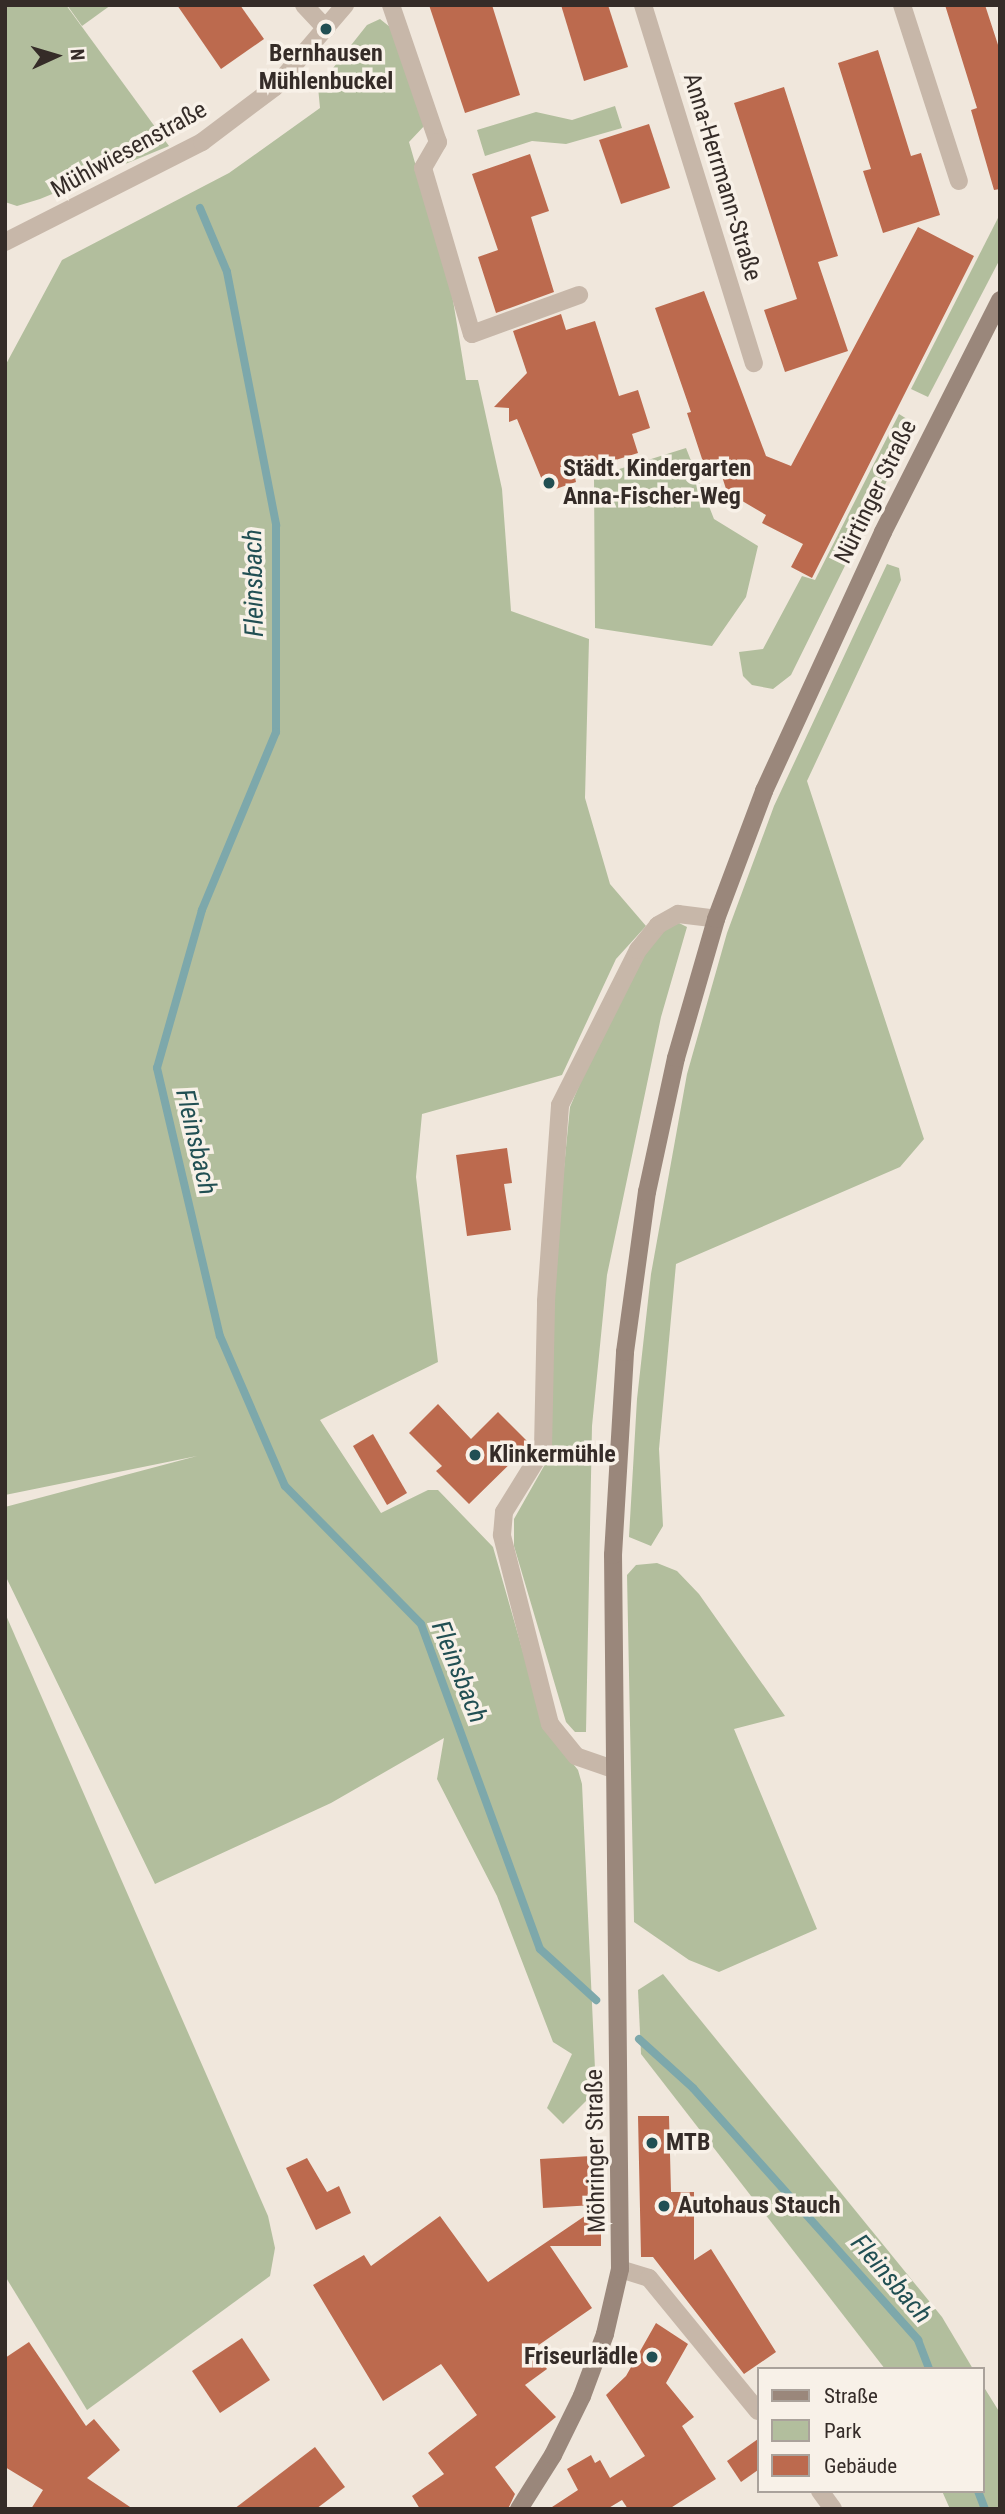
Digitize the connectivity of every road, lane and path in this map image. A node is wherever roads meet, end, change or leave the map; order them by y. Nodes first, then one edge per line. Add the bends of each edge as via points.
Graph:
1 (303, 5) edge
2 (345, 5) edge
3 (391, 5) edge
4 (643, 5) edge
5 (902, 5) edge
6 (326, 29) junction
7 (959, 181) dead end
8 (5, 242) edge
9 (579, 295) dead end
10 (1000, 300) edge
11 (754, 363) dead end
12 (716, 919) junction
13 (612, 1769) junction
14 (620, 2269) junction
15 (757, 2410) edge
16 (821, 2493) edge
17 (519, 2509) edge
18 (833, 2509) edge

1 - 6 street
2 - 6 street, Mühlwiesenstraße
3 - 9 street via 439,142 423,167 472,334
4 - 11 street, Anna-Herrmann-Straße
5 - 7 street
6 - 8 street, Mühlwiesenstraße via 275,87 202,142
10 - 12 main road, Nürtinger Straße via 800,708
12 - 13 main road, Möhringer Straße via 676,1058 649,1179 625,1352 613,1555
12 - 13 street via 678,914 658,925 638,950 560,1105 546,1301 543,1449 504,1512 502,1535 550,1724 576,1756
13 - 14 main road, Möhringer Straße
14 - 15 street via 649,2278
14 - 17 main road, Möhringer Straße via 605,2334 582,2396
16 - 18 street

